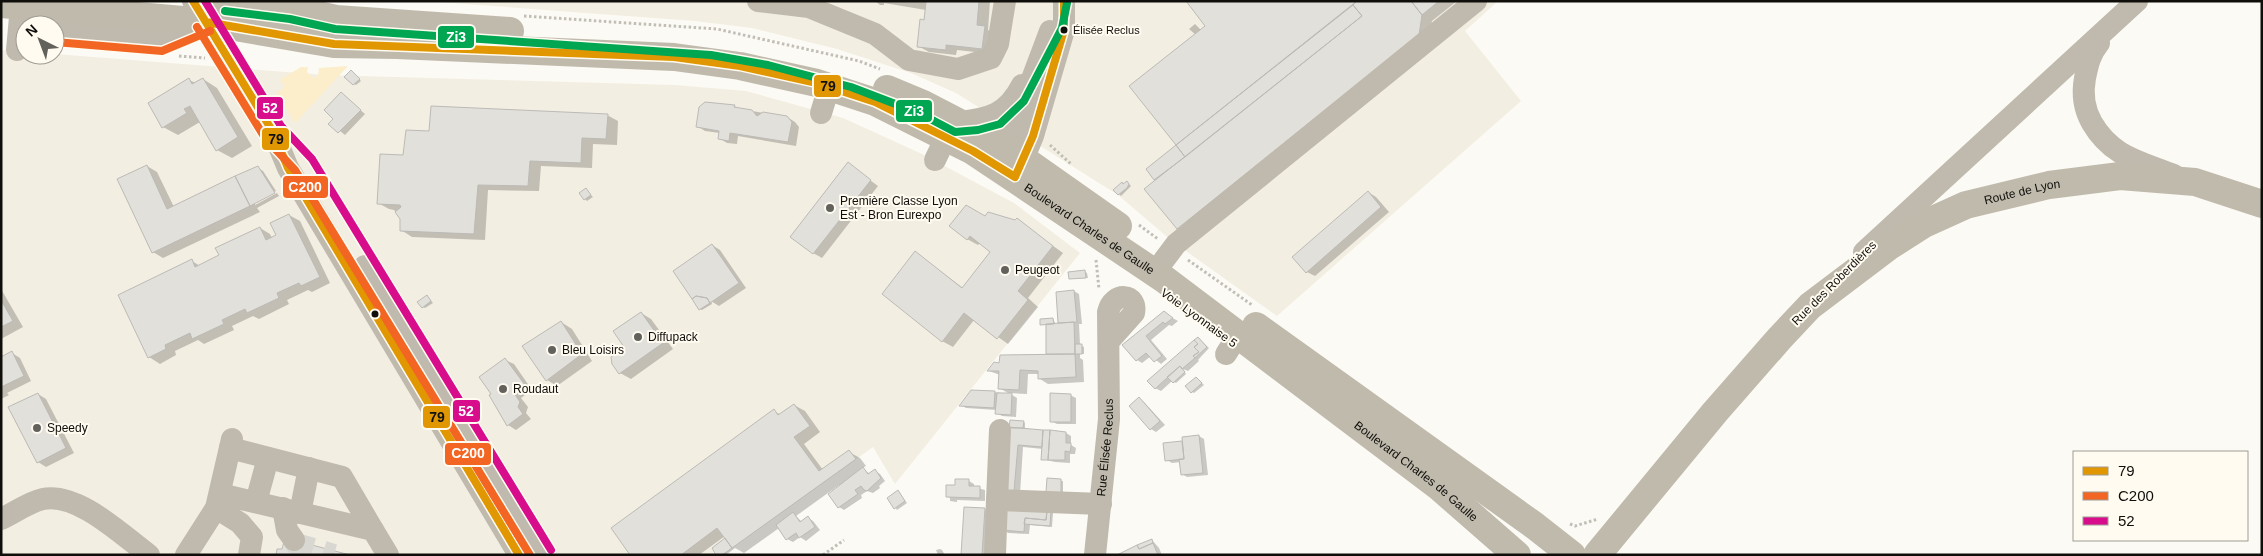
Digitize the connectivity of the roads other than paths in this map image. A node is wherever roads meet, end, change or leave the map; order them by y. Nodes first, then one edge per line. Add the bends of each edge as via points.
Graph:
1 (226, 1) edge
2 (758, 1) edge
3 (1004, 1) edge
4 (1057, 1) edge
5 (1064, 1) edge
6 (1476, 1) edge
7 (2137, 1) edge
8 (293, 5) edge
9 (200, 12) edge
10 (2120, 17) junction
11 (14, 24) edge
12 (1053, 24) junction
13 (65, 33) edge
14 (829, 87) junction
15 (821, 113) dead end
16 (272, 132) junction
17 (947, 140) junction
18 (1011, 162) junction
19 (2195, 182) junction
20 (2262, 204) edge
21 (1164, 260) junction
22 (1810, 306) junction
23 (1108, 312) road end
24 (1000, 430) dead end
25 (268, 458) junction
26 (309, 468) junction
27 (997, 500) junction
28 (218, 501) junction
29 (1101, 504) junction
30 (277, 507) junction
31 (1, 519) edge
32 (373, 530) junction
33 (294, 540) tunnel mouth
34 (251, 546) edge
35 (540, 554) edge
36 (995, 554) edge
37 (149, 555) edge
38 (186, 555) edge
39 (388, 555) edge
40 (519, 555) edge
41 (1095, 555) edge
42 (1517, 555) edge
43 (1572, 555) edge
44 (1597, 555) edge

1 - 8 main road, Boulevard Charles de Gaulle
2 - 3 street via 809,7 874,34 909,60 958,68 991,58 998,44
4 - 12 street
5 - 18 street via 1064,30
6 - 21 street via 1176,244
7 - 10 street, Rue des Roberdières
8 - 17 main road, Boulevard Charles de Gaulle via 336,18 712,45 770,54 867,81 923,104
9 - 11 main road, Boulevard Charles de Gaulle
9 - 13 street via 161,41
9 - 14 main road, Boulevard Charles de Gaulle via 334,44 674,57 740,66
9 - 16 street
10 - 19 street, Rue des Roberdières via 2090,54 2083,88 2086,112 2101,138 2114,149
10 - 22 street, Rue des Roberdières via 1849,264
12 - 17 street via 1016,96 1006,107 995,115 977,120
12 - 18 street
14 - 15 street
14 - 17 main road, Boulevard Charles de Gaulle via 875,102
16 - 35 street via 303,164
16 - 40 street via 288,168
17 - 18 main road, Boulevard Charles de Gaulle
18 - 21 main road
18 - 42 main road, Boulevard Charles de Gaulle via 1164,279 1232,345 1438,486
19 - 20 main road, Route de Lyon
19 - 22 main road, Route de Lyon via 2120,176 2049,185 1966,205 1924,224 1895,242
21 - 43 main road
22 - 44 main road, Rue des Roberdières via 1715,412
23 - 29 street, Rue Élisée Reclus via 1110,419
24 - 27 street
25 - 26 street
25 - 28 street via 231,444
25 - 30 street
26 - 30 street
26 - 32 street via 342,477
27 - 29 street
27 - 36 street
28 - 30 street
28 - 34 street via 240,522
28 - 38 street
29 - 41 street, Rue Élisée Reclus
30 - 32 street
30 - 33 street
30 - 34 street via 256,511 250,520
31 - 37 street via 43,499 80,504
32 - 39 street

